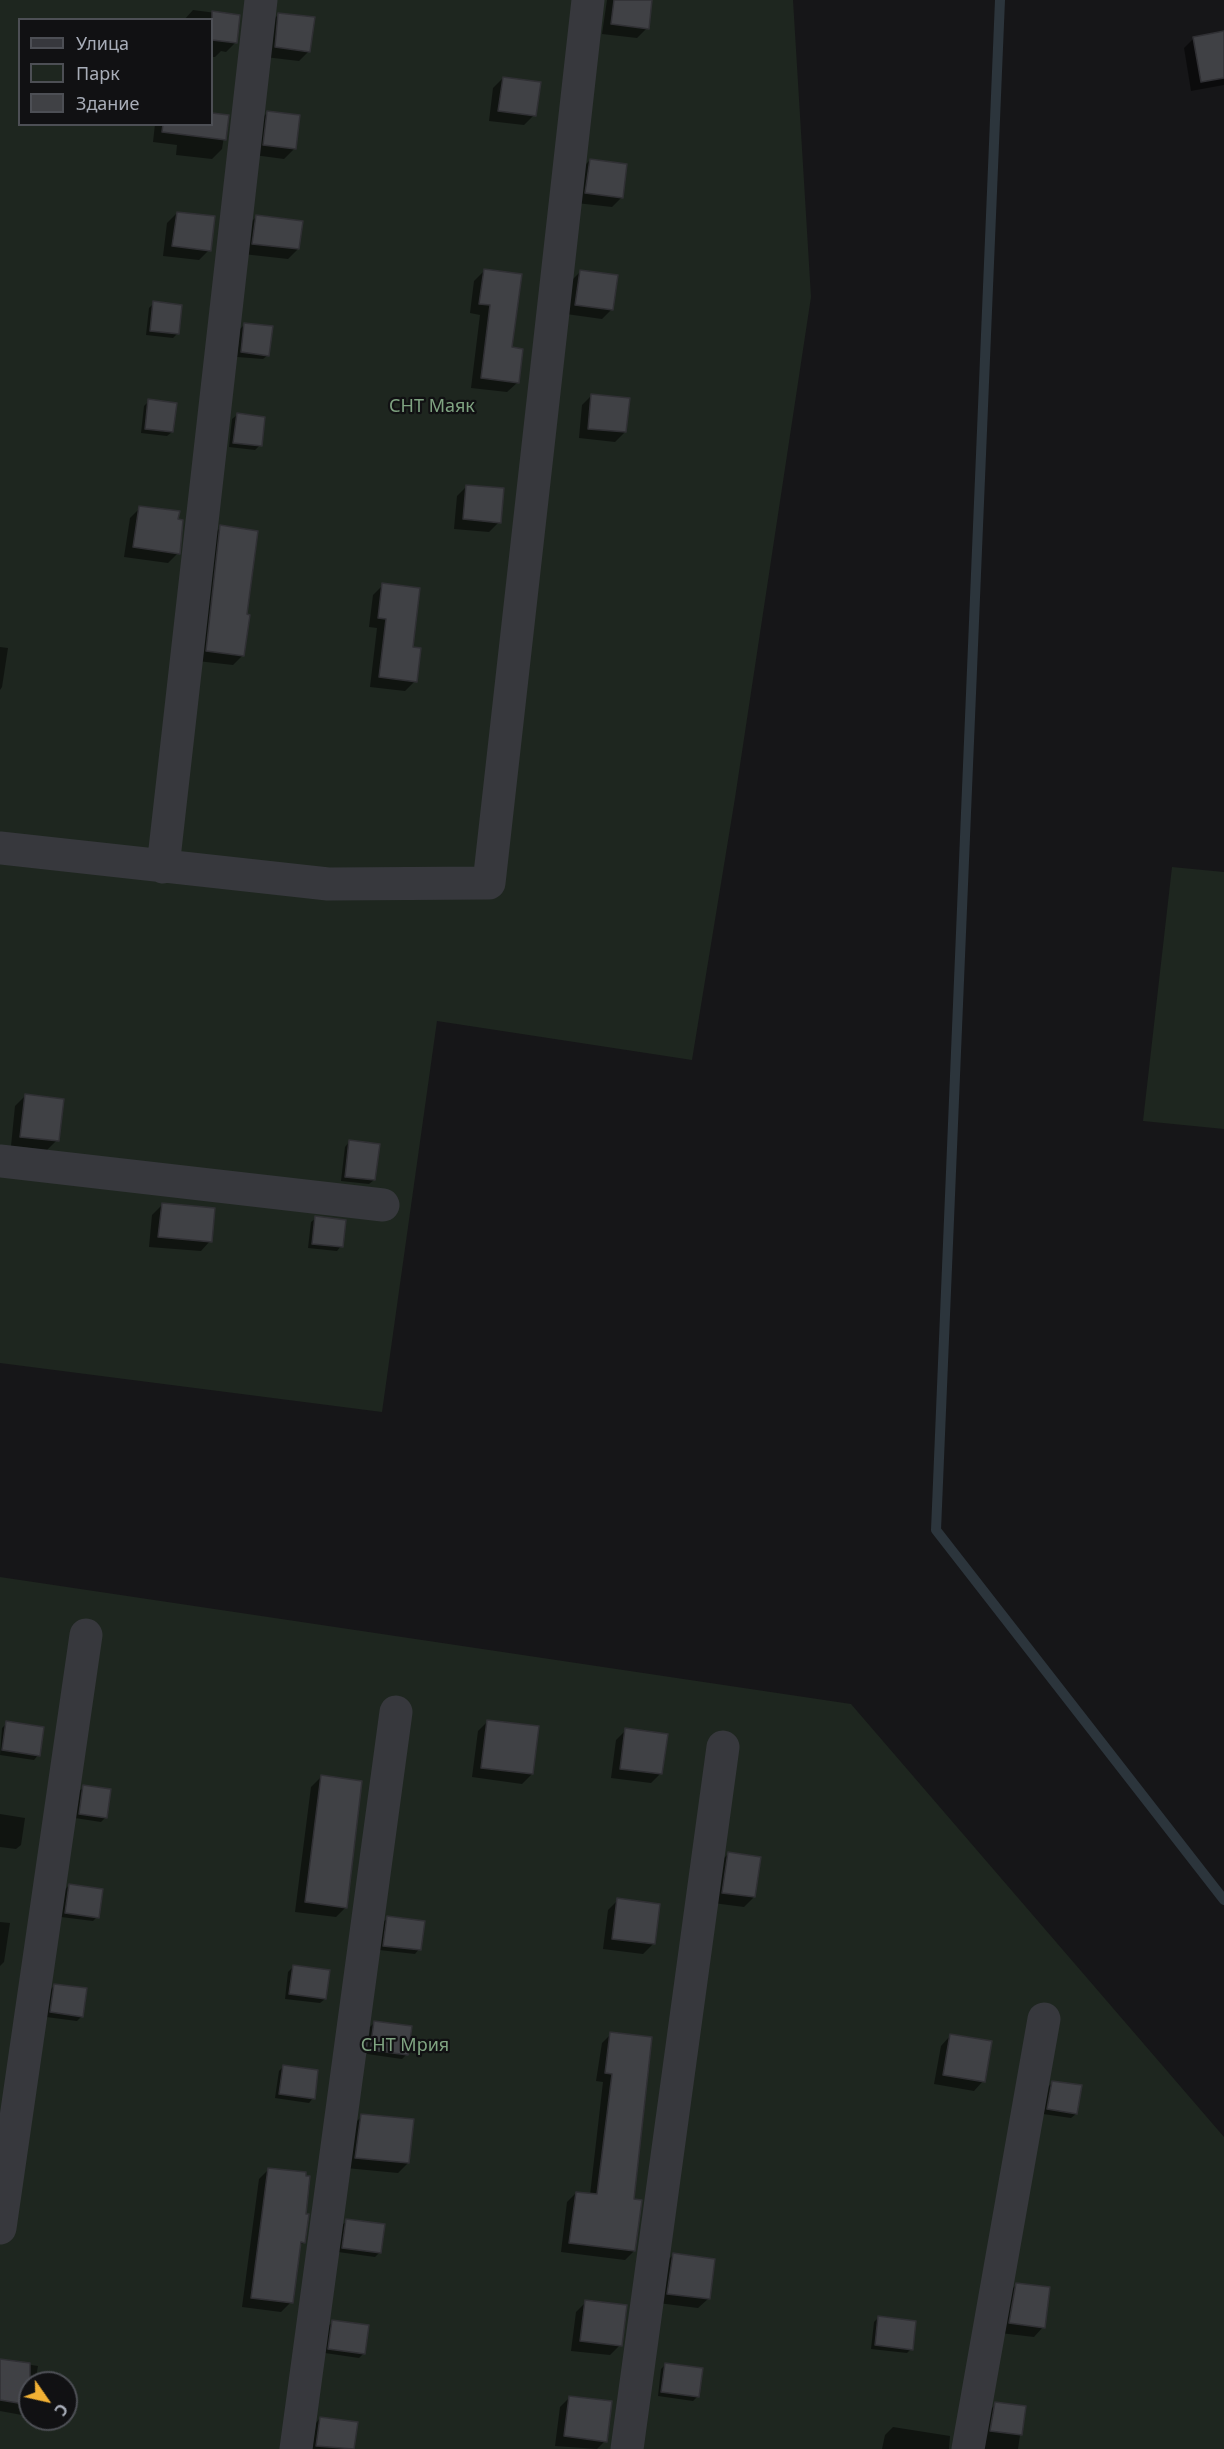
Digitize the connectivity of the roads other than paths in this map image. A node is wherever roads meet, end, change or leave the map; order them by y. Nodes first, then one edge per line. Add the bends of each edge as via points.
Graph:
1 (261, 0) edge
2 (588, 0) edge
3 (0, 848) edge
4 (163, 867) junction
5 (0, 1161) edge
6 (383, 1205) dead end
7 (86, 1635) dead end
8 (396, 1712) dead end
9 (723, 1747) dead end
10 (1044, 2019) dead end
11 (0, 2228) edge
12 (296, 2449) edge
13 (627, 2449) edge
14 (968, 2449) edge

1 - 4 street
2 - 4 street via 489,883 328,884
3 - 4 street
5 - 6 street
7 - 11 street
8 - 12 street
9 - 13 street
10 - 14 street

